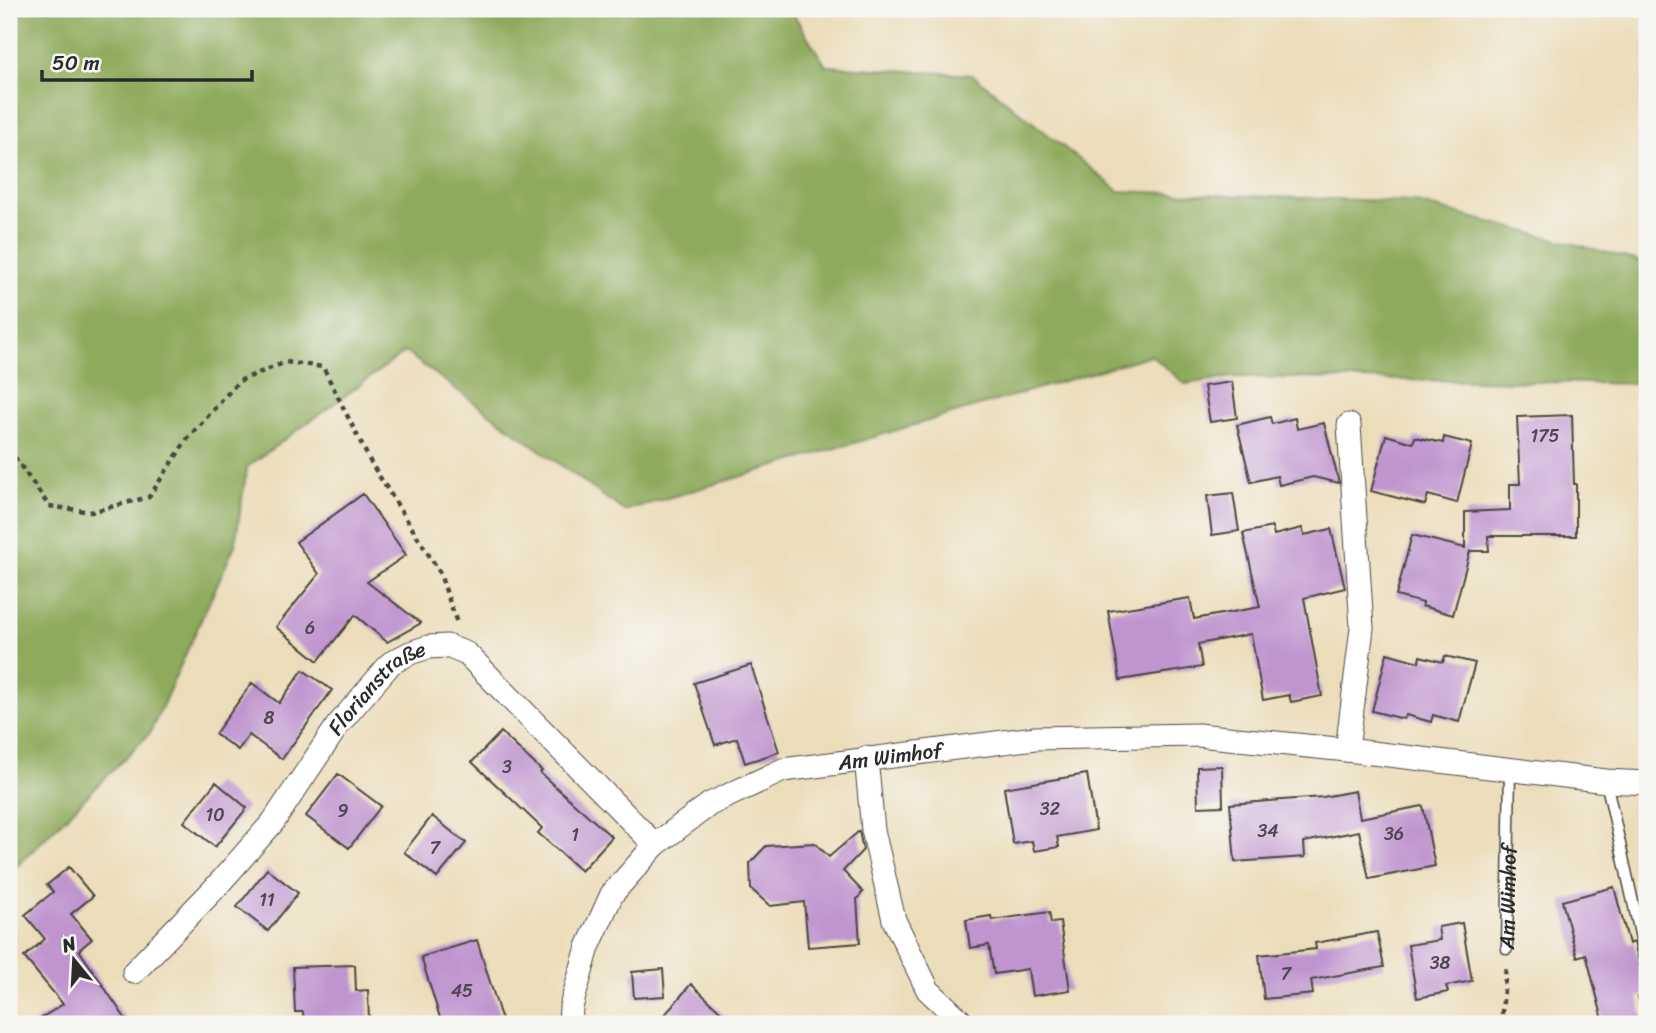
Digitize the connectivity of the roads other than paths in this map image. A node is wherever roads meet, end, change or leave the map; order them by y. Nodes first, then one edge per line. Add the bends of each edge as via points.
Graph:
1 (1349, 425) dead end
2 (1347, 750) junction
3 (866, 758) junction
4 (1510, 768) junction
5 (1606, 781) junction
6 (1647, 783) edge
7 (655, 845) junction
8 (1507, 949) road end
9 (1647, 965) edge
10 (134, 972) dead end
11 (570, 1024) edge
12 (964, 1024) edge

1 - 2 street via 1362,628
2 - 3 street, Am Wimhof via 1198,735 1035,737
2 - 4 street, Am Wimhof
3 - 7 street, Am Wimhof via 783,770 710,804
3 - 12 street via 873,830 894,920 929,990
4 - 5 street, Am Wimhof
4 - 8 lane, Am Wimhof
5 - 6 street, Am Wimhof
5 - 9 lane
7 - 10 street, Florianstraße via 467,654 447,646 428,647 391,663 338,725 273,822
7 - 11 street, Am Wimhof via 612,894 588,947

